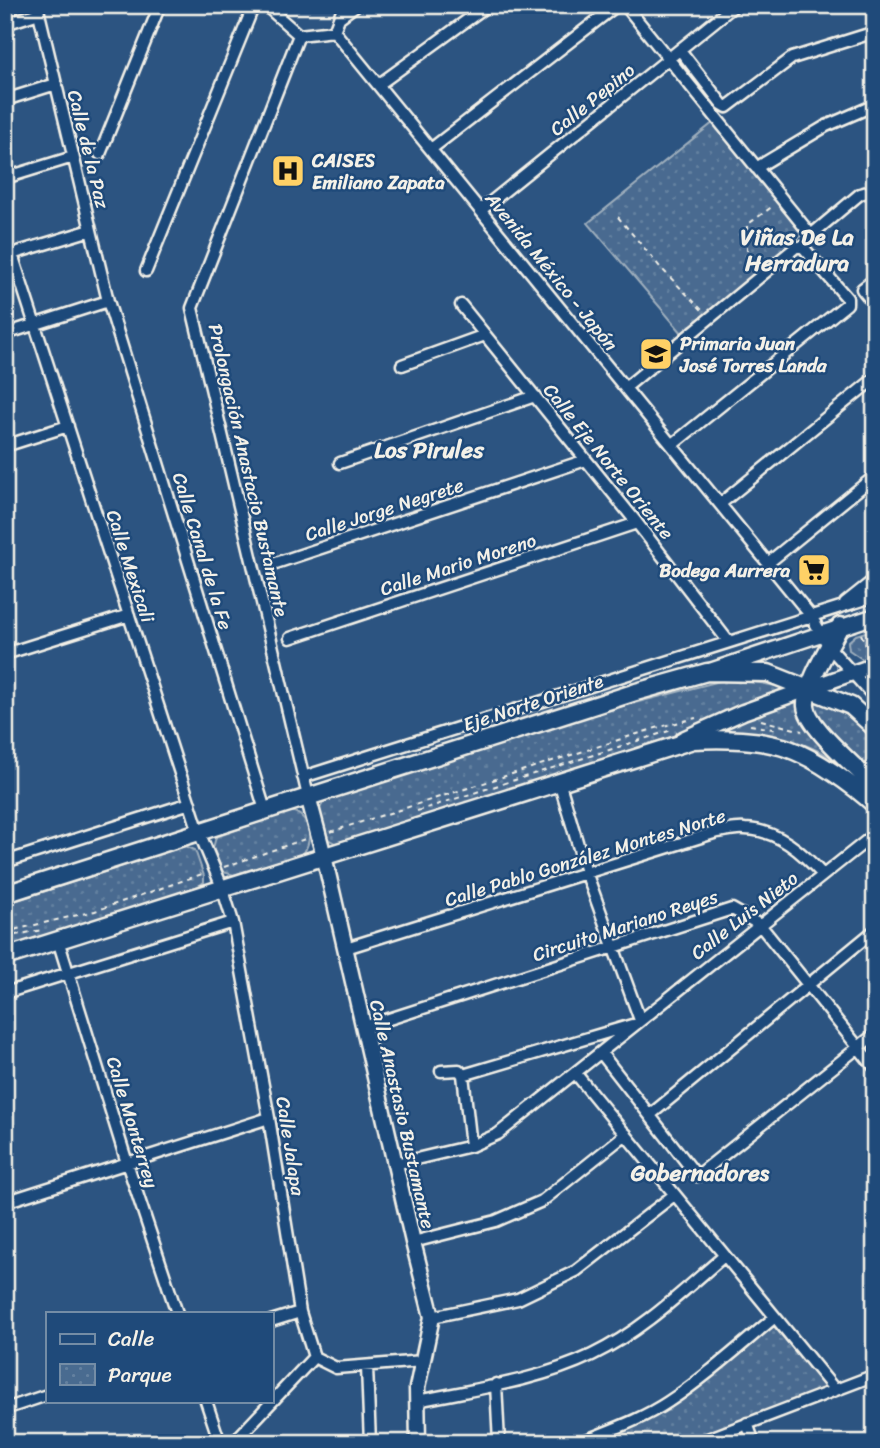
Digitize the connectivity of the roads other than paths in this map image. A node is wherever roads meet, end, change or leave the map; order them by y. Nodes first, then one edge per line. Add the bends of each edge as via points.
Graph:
1 (160, 5) edge
2 (254, 5) edge
3 (265, 5) edge
4 (344, 5) edge
5 (356, 5) edge
6 (488, 5) edge
7 (617, 5) edge
8 (625, 5) edge
9 (736, 5) edge
10 (869, 5) edge
11 (38, 9) edge
12 (875, 15) edge
13 (340, 17) junction
14 (5, 24) edge
15 (334, 31) junction
16 (875, 32) edge
17 (299, 35) junction
18 (680, 50) junction
19 (670, 60) junction
20 (56, 84) junction
21 (379, 85) junction
22 (5, 100) edge
23 (875, 104) edge
24 (431, 149) junction
25 (100, 154) dead end
26 (73, 157) junction
27 (756, 168) junction
28 (5, 178) edge
29 (875, 190) edge
30 (481, 211) junction
31 (91, 230) junction
32 (9, 255) edge
33 (146, 271) dead end
34 (875, 279) edge
35 (108, 302) junction
36 (461, 305) dead end
37 (875, 305) edge
38 (35, 325) junction
39 (5, 334) edge
40 (485, 335) junction
41 (401, 365) dead end
42 (875, 378) edge
43 (625, 388) junction
44 (535, 396) junction
45 (68, 426) junction
46 (672, 445) junction
47 (5, 446) edge
48 (586, 460) junction
49 (340, 463) dead end
50 (875, 476) edge
51 (720, 504) junction
52 (638, 523) junction
53 (768, 563) junction
54 (273, 565) dead end
55 (875, 579) edge
56 (875, 596) edge
57 (841, 607) junction
58 (129, 615) junction
59 (811, 616) junction
60 (875, 616) edge
61 (840, 626) junction
62 (819, 633) junction
63 (290, 638) dead end
64 (728, 641) junction
65 (829, 648) junction
66 (5, 654) edge
67 (872, 659) edge
68 (707, 672) junction
69 (850, 673) junction
70 (810, 688) junction
71 (875, 698) edge
72 (875, 728) edge
73 (666, 747) junction
74 (303, 777) junction
75 (559, 781) junction
76 (875, 787) edge
77 (308, 796) junction
78 (190, 803) junction
79 (875, 805) edge
80 (265, 810) junction
81 (199, 832) junction
82 (875, 834) edge
83 (324, 856) junction
84 (5, 862) edge
85 (586, 872) junction
86 (823, 875) junction
87 (222, 887) junction
88 (5, 894) edge
89 (233, 922) junction
90 (760, 925) junction
91 (875, 930) edge
92 (58, 940) junction
93 (612, 947) junction
94 (345, 948) junction
95 (5, 957) edge
96 (68, 973) junction
97 (808, 984) junction
98 (5, 993) edge
99 (637, 1022) junction
100 (363, 1027) junction
101 (875, 1034) edge
102 (858, 1047) junction
103 (601, 1053) junction
104 (875, 1068) edge
105 (441, 1071) dead end
106 (576, 1074) junction
107 (463, 1075) junction
108 (650, 1115) junction
109 (269, 1118) junction
110 (626, 1134) junction
111 (471, 1146) junction
112 (127, 1163) junction
113 (395, 1164) junction
114 (674, 1195) junction
115 (5, 1202) edge
116 (413, 1242) junction
117 (724, 1256) junction
118 (177, 1312) edge
119 (300, 1312) junction
120 (432, 1317) junction
121 (775, 1317) junction
122 (273, 1320) edge
123 (314, 1356) junction
124 (423, 1361) junction
125 (367, 1367) junction
126 (875, 1375) edge
127 (496, 1384) junction
128 (835, 1390) junction
129 (46, 1395) edge
130 (273, 1400) edge
131 (417, 1401) junction
132 (206, 1402) edge
133 (271, 1402) edge
134 (5, 1409) edge
135 (747, 1423) junction
136 (220, 1443) edge
137 (233, 1443) edge
138 (370, 1443) edge
139 (418, 1443) edge
140 (499, 1443) edge
141 (579, 1443) edge
142 (696, 1443) edge
143 (754, 1443) edge

1 - 25 street
2 - 33 street
3 - 17 street
4 - 13 street
5 - 13 street
6 - 21 street
7 - 24 street
8 - 19 street
9 - 18 street, Calle Pepino
10 - 12 street
11 - 14 street
11 - 20 street, Calle de la Paz
13 - 15 street
15 - 17 street
15 - 21 street, Avenida México - Japón
16 - 18 street via 792,58 727,107
17 - 74 street, Prolongación Anastacio Bustamante via 192,308
18 - 19 street, Calle Pepino
19 - 27 street
19 - 30 street, Calle Pepino
20 - 22 street
20 - 26 street, Calle de la Paz
21 - 24 street, Avenida México - Japón
23 - 27 street via 826,126
24 - 30 street, Avenida México - Japón
26 - 28 street
26 - 31 street, Calle de la Paz
27 - 29 street via 811,235 860,194
30 - 43 street, Avenida México - Japón
31 - 32 street
31 - 35 street, Calle de la Paz
32 - 38 street, Calle Mexicali
34 - 37 street via 862,289
35 - 38 street
35 - 80 street, Calle Canal de la Fe
36 - 40 street, Calle Eje Norte Oriente
38 - 39 street
38 - 45 street, Calle Mexicali
40 - 41 street
40 - 44 street, Calle Eje Norte Oriente
42 - 51 street
43 - 46 street, Avenida México - Japón
43 - 46 street via 796,247 803,247 847,298 847,304
44 - 48 street, Calle Eje Norte Oriente
44 - 49 street
45 - 47 street
45 - 58 street, Calle Mexicali
46 - 51 street, Avenida México - Japón
48 - 52 street, Calle Eje Norte Oriente
48 - 54 street, Calle Jorge Negrete
50 - 53 street
51 - 53 street, Avenida México - Japón
52 - 63 street, Calle Mario Moreno
52 - 64 street, Calle Eje Norte Oriente
53 - 59 street, Avenida México - Japón
55 - 57 street
56 - 57 street, Eje Norte Oriente
57 - 59 street, Eje Norte Oriente
58 - 66 street
58 - 78 street, Calle Mexicali
59 - 62 street, Avenida México - Japón
59 - 64 street, Eje Norte Oriente
60 - 61 street
61 - 62 street
61 - 65 main road
62 - 65 street, Avenida México - Japón
62 - 68 street
64 - 74 street, Eje Norte Oriente
65 - 69 street, Avenida México - Japón
65 - 70 main road
67 - 69 street
68 - 70 main road, Eje Norte Oriente via 768,673
68 - 77 main road, Eje Norte Oriente
69 - 70 street
69 - 71 street, Avenida México - Japón
70 - 72 main road, Eje Norte Oriente via 851,706
70 - 73 street
70 - 76 main road via 806,705 813,725
73 - 75 main road
73 - 79 main road via 726,737 789,749 853,784
74 - 77 street, Prolongación Anastacio Bustamante
75 - 83 main road
75 - 85 street
77 - 80 main road, Eje Norte Oriente
77 - 83 street, Calle Anastasio Bustamante
78 - 81 street, Calle Mexicali
78 - 84 street
80 - 81 main road, Eje Norte Oriente
81 - 87 street, Calle Mexicali
81 - 88 main road, Eje Norte Oriente
82 - 86 street, Calle Luis Nieto
83 - 87 main road
83 - 94 street, Calle Anastasio Bustamante
85 - 86 street, Calle Pablo González Montes Norte via 717,832 746,829 800,850
85 - 93 street
85 - 94 street, Calle Pablo González Montes Norte
86 - 90 street, Calle Luis Nieto
87 - 89 street, Calle Jalapa
87 - 92 main road
89 - 96 street
89 - 109 street, Calle Jalapa
90 - 93 street, Circuito Mariano Reyes via 732,909
90 - 97 street, Circuito Mariano Reyes
90 - 99 street, Calle Luis Nieto
91 - 97 street
92 - 95 main road
92 - 96 street, Calle Monterrey
93 - 99 street
93 - 100 street, Circuito Mariano Reyes
94 - 100 street, Calle Anastasio Bustamante
96 - 98 street
96 - 112 street, Calle Monterrey
97 - 102 street, Circuito Mariano Reyes
97 - 108 street
99 - 103 street, Calle Luis Nieto
99 - 107 street, Calle Luis Nieto
100 - 113 street, Calle Anastasio Bustamante
101 - 102 street
102 - 104 street, Circuito Mariano Reyes
102 - 108 street via 697,1176
103 - 106 street, Calle Luis Nieto
103 - 108 street
105 - 107 street via 459,1070
106 - 110 street
106 - 111 street, Calle Luis Nieto via 498,1134
107 - 111 street
109 - 112 street
109 - 119 street, Calle Jalapa
110 - 114 street
110 - 116 street via 542,1200 496,1221
111 - 113 street, Calle Luis Nieto
112 - 115 street
112 - 118 street, Calle Monterrey
113 - 116 street, Calle Anastasio Bustamante
114 - 117 street
114 - 120 street via 576,1271 518,1299
116 - 120 street, Calle Anastasio Bustamante
117 - 121 street
117 - 127 street via 651,1318 593,1355
119 - 122 street
119 - 123 street, Calle Jalapa
120 - 124 street, Calle Anastasio Bustamante
121 - 128 street
121 - 141 street via 666,1404
123 - 125 street via 336,1368
123 - 130 street
124 - 125 street
124 - 131 street, Calle Anastasio Bustamante
125 - 138 street
126 - 128 street
127 - 131 street
127 - 140 street
128 - 135 street
129 - 134 street
131 - 139 street, Calle Anastasio Bustamante
132 - 136 street
133 - 137 street
135 - 142 street
135 - 143 street

